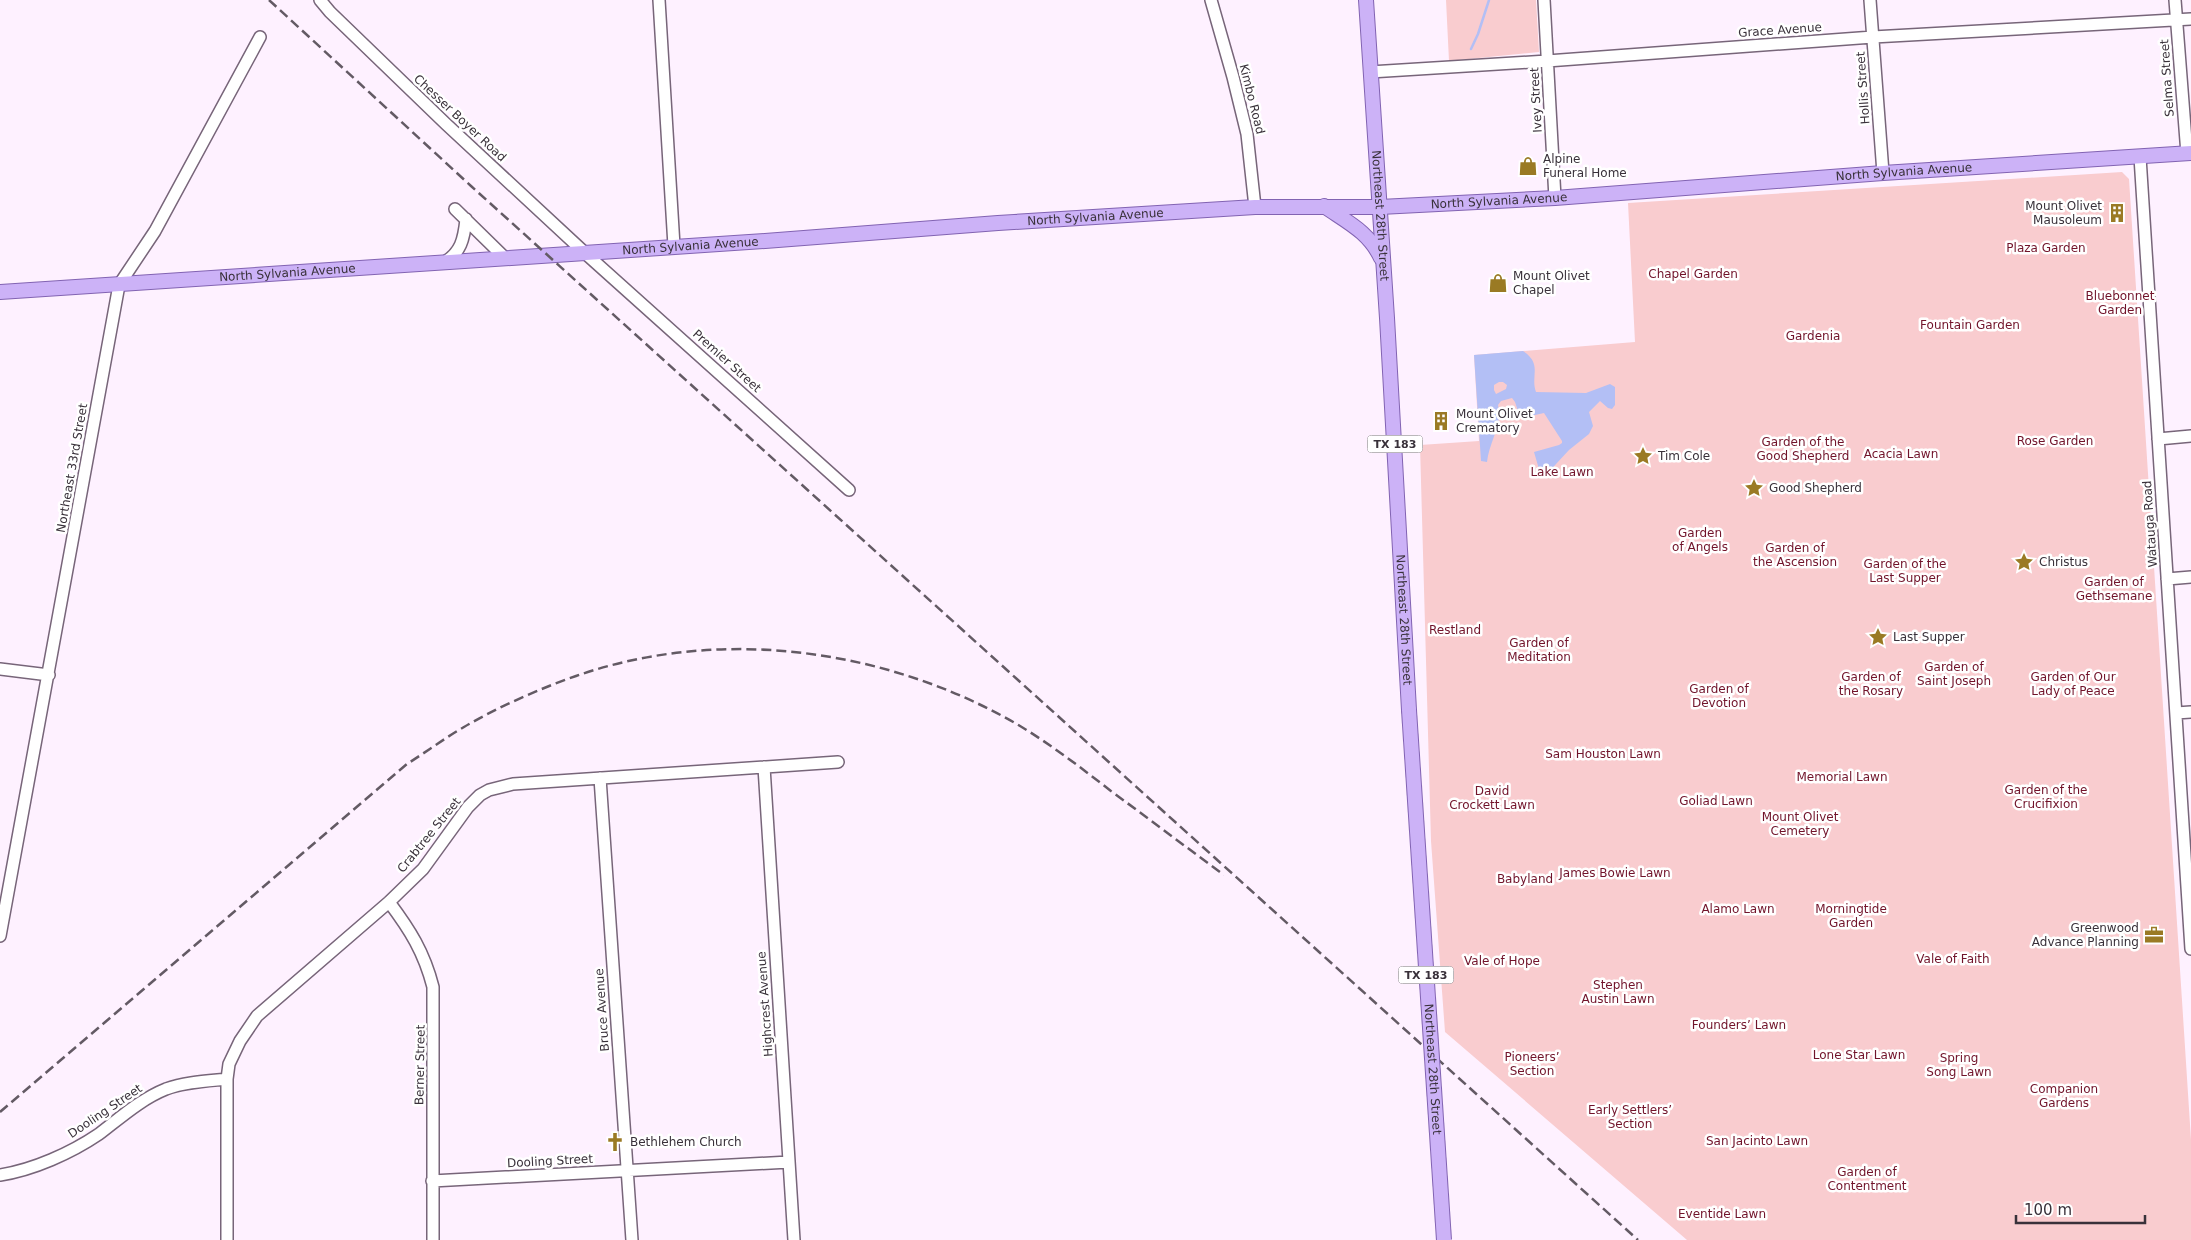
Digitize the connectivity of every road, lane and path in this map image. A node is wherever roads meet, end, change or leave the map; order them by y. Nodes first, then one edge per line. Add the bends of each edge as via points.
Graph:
1 (320, 0) edge
2 (659, 0) edge
3 (1211, 0) edge
4 (1366, 0) edge
5 (1544, 0) edge
6 (1870, 0) edge
7 (2175, 0) edge
8 (2191, 19) edge
9 (2177, 20) junction
10 (260, 37) dead end
11 (1873, 37) junction
12 (1547, 61) junction
13 (1370, 72) junction
14 (2189, 154) edge
15 (2140, 157) junction
16 (1883, 173) junction
17 (1555, 198) junction
18 (1324, 206) junction
19 (1255, 207) junction
20 (1380, 207) junction
21 (455, 209) dead end
22 (466, 219) junction
23 (674, 246) junction
24 (585, 253) junction
25 (506, 259) junction
26 (443, 263) junction
27 (1384, 263) junction
28 (119, 285) junction
29 (0, 292) edge
30 (2191, 436) edge
31 (2158, 439) junction
32 (849, 490) dead end
33 (2191, 578) edge
34 (2167, 580) junction
35 (0, 669) edge
36 (49, 675) junction
37 (2191, 712) edge
38 (2176, 713) junction
39 (838, 762) dead end
40 (764, 767) junction
41 (600, 778) junction
42 (2187, 826) edge
43 (389, 902) junction
44 (0, 936) edge
45 (2191, 941) edge
46 (2191, 949) edge
47 (226, 1079) junction
48 (788, 1162) junction
49 (627, 1171) junction
50 (0, 1175) edge
51 (432, 1181) junction
52 (227, 1240) edge
53 (432, 1240) edge
54 (632, 1240) edge
55 (794, 1240) edge
56 (1444, 1240) edge

1 - 24 street, Chesser Boyer Road via 439,118
2 - 23 street
3 - 19 street, Kimbo Road via 1247,134
4 - 13 main road, Northeast 28th Street / TX 183
5 - 12 street, Ivey Street
6 - 11 street, Hollis Street
7 - 9 street, Selma Street
8 - 9 street, Grace Avenue
9 - 11 street, Grace Avenue
9 - 14 street, Selma Street
10 - 28 street, Northeast 33rd Street via 155,231
11 - 12 street, Grace Avenue
11 - 16 street, Hollis Street
12 - 13 street, Grace Avenue
12 - 17 street, Ivey Street
13 - 20 main road, Northeast 28th Street / TX 183
14 - 15 main road, North Sylvania Avenue
15 - 16 main road, North Sylvania Avenue
15 - 31 street, Watauga Road
16 - 17 main road, North Sylvania Avenue
17 - 20 main road, North Sylvania Avenue
18 - 19 main road, North Sylvania Avenue
18 - 20 main road, North Sylvania Avenue
18 - 27 main road via 1360,230
19 - 23 main road, North Sylvania Avenue
20 - 27 main road, Northeast 28th Street / TX 183
21 - 22 street
22 - 25 street
22 - 26 street via 460,249
23 - 24 main road, North Sylvania Avenue
24 - 25 main road, North Sylvania Avenue
24 - 32 street, Premier Street
25 - 26 main road, North Sylvania Avenue
26 - 28 main road, North Sylvania Avenue
27 - 56 main road, Northeast 28th Street / TX 183, bridge
28 - 29 main road, North Sylvania Avenue
28 - 36 street, Northeast 33rd Street
30 - 31 street
31 - 34 street, Watauga Road
33 - 34 street
34 - 38 street, Watauga Road
35 - 36 street
36 - 44 street, Northeast 33rd Street
37 - 38 street
38 - 42 street, Watauga Road
39 - 40 street, Crabtree Street
40 - 41 street, Crabtree Street
40 - 48 street, Highcrest Avenue
41 - 43 street, Crabtree Street via 513,784 480,795 423,869
41 - 49 street, Bruce Avenue
42 - 45 street, Watauga Road
43 - 47 street, Crabtree Street via 256,1016 229,1064
43 - 51 street, Berner Street via 418,945 433,987
45 - 46 street, Watauga Road
47 - 50 street, Dooling Street via 166,1089 135,1106 72,1150
47 - 52 street, Crabtree Street
48 - 49 street, Dooling Street
48 - 55 street, Highcrest Avenue
49 - 51 street, Dooling Street
49 - 54 street, Bruce Avenue
51 - 53 street, Berner Street

